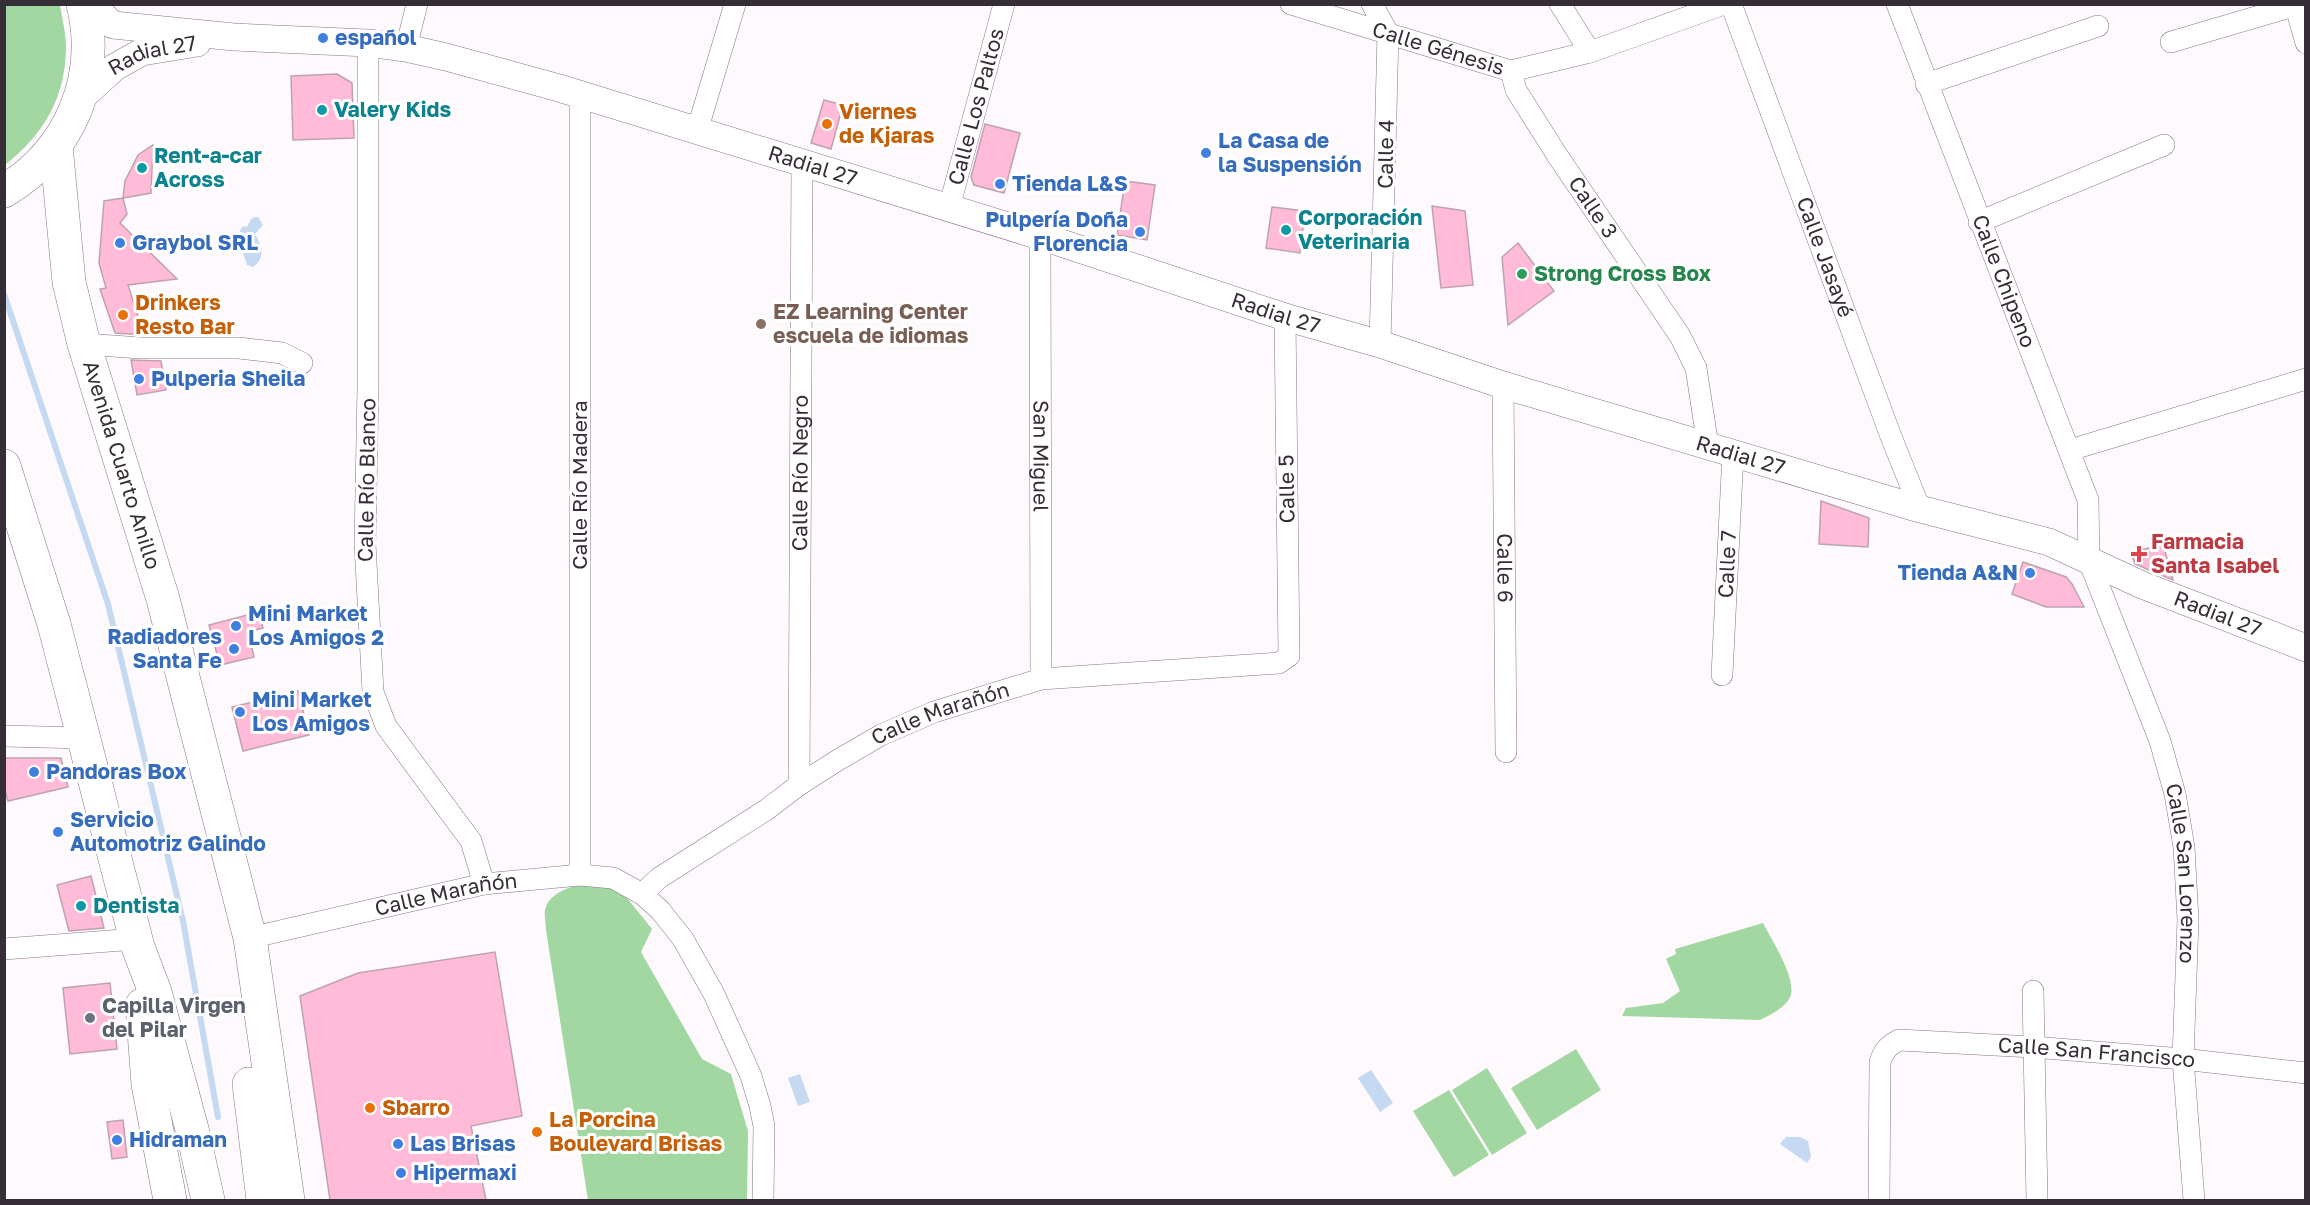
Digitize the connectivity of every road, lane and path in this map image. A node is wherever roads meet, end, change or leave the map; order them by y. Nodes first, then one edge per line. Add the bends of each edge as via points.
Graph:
1 (83, 4) edge
2 (92, 4) edge
3 (417, 4) edge
4 (735, 4) edge
5 (1004, 4) edge
6 (1292, 4) edge
7 (1372, 4) edge
8 (1560, 4) edge
9 (1724, 4) edge
10 (1731, 4) edge
11 (1897, 4) edge
12 (2299, 16) edge
13 (2098, 26) dead end
14 (1388, 33) junction
15 (234, 37) junction
16 (368, 42) junction
17 (2171, 42) dead end
18 (406, 48) junction
19 (1590, 52) junction
20 (1511, 71) junction
21 (1926, 84) junction
22 (580, 96) junction
23 (81, 98) junction
24 (697, 131) junction
25 (2164, 145) dead end
26 (56, 146) junction
27 (802, 162) junction
28 (4, 191) edge
29 (949, 208) junction
30 (1979, 222) junction
31 (1040, 236) junction
32 (1286, 317) junction
33 (84, 344) junction
34 (1380, 344) junction
35 (302, 363) dead end
36 (2306, 379) edge
37 (1503, 385) junction
38 (1720, 449) junction
39 (2070, 450) junction
40 (4, 466) edge
41 (1920, 509) junction
42 (2088, 561) junction
43 (2306, 648) edge
44 (1286, 660) joint
45 (1722, 675) dead end
46 (1041, 679) junction
47 (4, 736) edge
48 (84, 738) junction
49 (1506, 752) dead end
50 (209, 779) junction
51 (799, 784) junction
52 (580, 875) junction
53 (484, 884) junction
54 (642, 894) junction
55 (250, 938) junction
56 (137, 943) junction
57 (4, 949) edge
58 (2033, 991) dead end
59 (2033, 1047) junction
60 (2184, 1059) junction
61 (2306, 1073) edge
62 (170, 1200) edge
63 (208, 1200) edge
64 (263, 1200) edge
65 (288, 1200) edge
66 (763, 1200) edge
67 (1879, 1200) edge
68 (2037, 1200) edge
69 (2193, 1200) edge

1 - 23 highway via 89,45
2 - 15 street, Radial 27 via 113,25
3 - 18 street
4 - 24 street
5 - 29 street, Calle Los Paltos
6 - 14 street, Calle Génesis
7 - 14 street
8 - 19 street
9 - 19 street, Calle Génesis
10 - 41 street, Calle Jasayé
11 - 21 street, Calle Chipeno
12 - 17 street
13 - 21 street
14 - 20 street, Calle Génesis
14 - 34 street, Calle 4
15 - 16 street, Radial 27
15 - 23 street, Radial 27 via 142,51 115,67
16 - 18 street, Radial 27
16 - 53 street, Calle Río Blanco via 365,544 373,692 386,726 471,841
18 - 22 street, Radial 27
19 - 20 street, Calle Génesis
20 - 38 street, Calle 3 via 1516,90 1557,155 1680,336 1696,368
21 - 30 street, Calle Chipeno
22 - 24 street, Radial 27
22 - 52 street, Calle Río Madera
23 - 26 highway
24 - 27 street, Radial 27
25 - 30 street
26 - 28 highway via 32,172
26 - 33 highway, Avenida Cuarto Anillo via 69,282
27 - 29 street, Radial 27
27 - 51 street, Calle Río Negro
29 - 31 street, Radial 27
30 - 39 street, Calle Chipeno
31 - 32 street, Radial 27
31 - 46 street, San Miguel
32 - 34 street, Radial 27
32 - 44 street, Calle 5
33 - 35 street via 239,348 282,353
33 - 50 highway, Avenida Cuarto Anillo via 163,598
34 - 37 street, Radial 27
36 - 39 street
37 - 38 street, Radial 27
37 - 49 street, Calle 6
38 - 41 street, Radial 27
38 - 45 street, Calle 7
39 - 42 street, Calle Chipeno via 2088,500
40 - 48 highway via 54,624
41 - 42 street, Radial 27 via 2049,542
42 - 43 street, Radial 27
42 - 60 street, Calle San Lorenzo via 2160,741 2175,794 2184,847 2188,920
44 - 46 street, Calle Marañón
46 - 51 street, Calle Marañón via 934,712 881,735
47 - 48 street
48 - 56 highway
50 - 55 highway, Avenida Cuarto Anillo
50 - 64 highway, Avenida Cuarto Anillo via 223,914 245,1048
51 - 54 street, Calle Marañón via 766,810 659,878
52 - 53 street, Calle Marañón
52 - 54 street, Calle Marañón via 613,878
53 - 55 street, Calle Marañón
54 - 66 street, Calle Marañón via 683,939 714,994 751,1076 764,1126
55 - 65 highway, Avenida Cuarto Anillo
56 - 57 street
56 - 62 highway via 148,1084
56 - 63 highway via 155,992
58 - 59 street
59 - 60 street, Calle San Francisco
59 - 67 street, Calle San Francisco via 1910,1039 1888,1046 1880,1062
59 - 68 street
60 - 61 street, Calle San Francisco
60 - 69 street, Calle San Lorenzo

